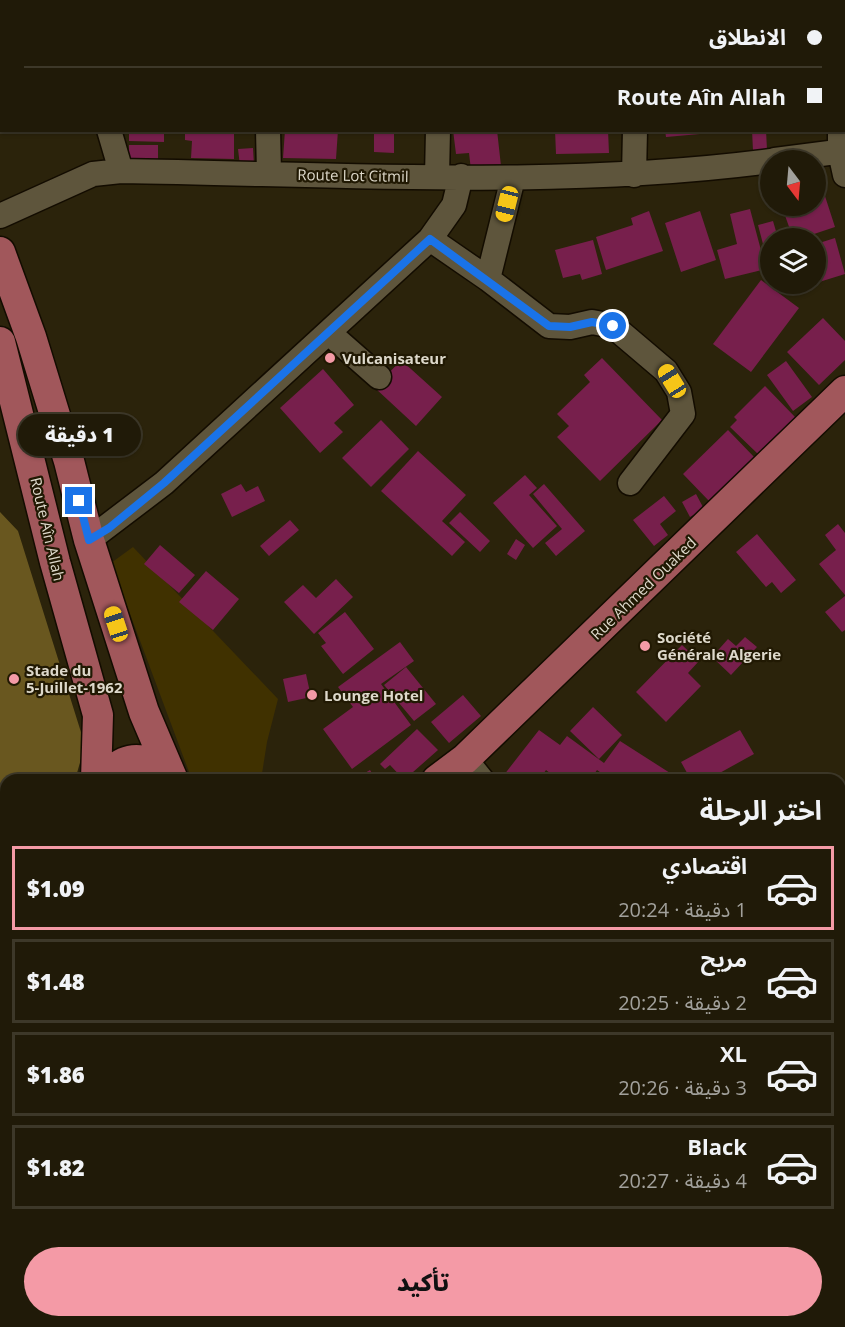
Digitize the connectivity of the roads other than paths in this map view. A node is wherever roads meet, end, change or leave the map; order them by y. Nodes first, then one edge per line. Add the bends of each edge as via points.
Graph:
1 (110, 132) edge
2 (268, 132) edge
3 (438, 132) edge
4 (634, 132) edge
5 (841, 144) edge
6 (817, 150) edge
7 (760, 163) edge
8 (121, 171) junction
9 (269, 173) junction
10 (634, 175) junction
11 (845, 175) edge
12 (461, 176) junction
13 (437, 177) junction
14 (513, 178) junction
15 (0, 216) edge
16 (430, 239) junction
17 (0, 252) edge
18 (488, 279) junction
19 (328, 333) junction
20 (0, 342) edge
21 (379, 377) dead end
22 (845, 391) edge
23 (630, 483) dead end
24 (89, 540) junction
25 (474, 770) edge
26 (96, 774) edge
27 (110, 774) edge
28 (171, 774) edge
29 (459, 774) edge

1 - 8 street
2 - 9 street
3 - 13 street
4 - 10 street
5 - 6 street, Route Lot Citmil
5 - 11 street, Route Lot Citmil
7 - 10 street, Route Lot Citmil
8 - 9 street, Route Lot Citmil
8 - 15 street, Route Lot Citmil via 93,174
9 - 13 street, Route Lot Citmil
10 - 14 street, Route Lot Citmil
12 - 13 street, Route Lot Citmil
12 - 14 street, Route Lot Citmil
12 - 16 street via 454,205
14 - 18 street
16 - 18 street
16 - 19 street
17 - 24 main road via 31,337
18 - 23 street via 549,326 592,322 613,326 666,371 679,392 683,414
19 - 21 street
19 - 24 street via 164,483
20 - 26 main road, Route Aîn Allah via 98,715
22 - 25 main road, Rue Ahmed Ouaked
24 - 28 main road via 144,712
25 - 29 main road, Rue Ahmed Ouaked
27 - 28 main road via 122,762 145,759

